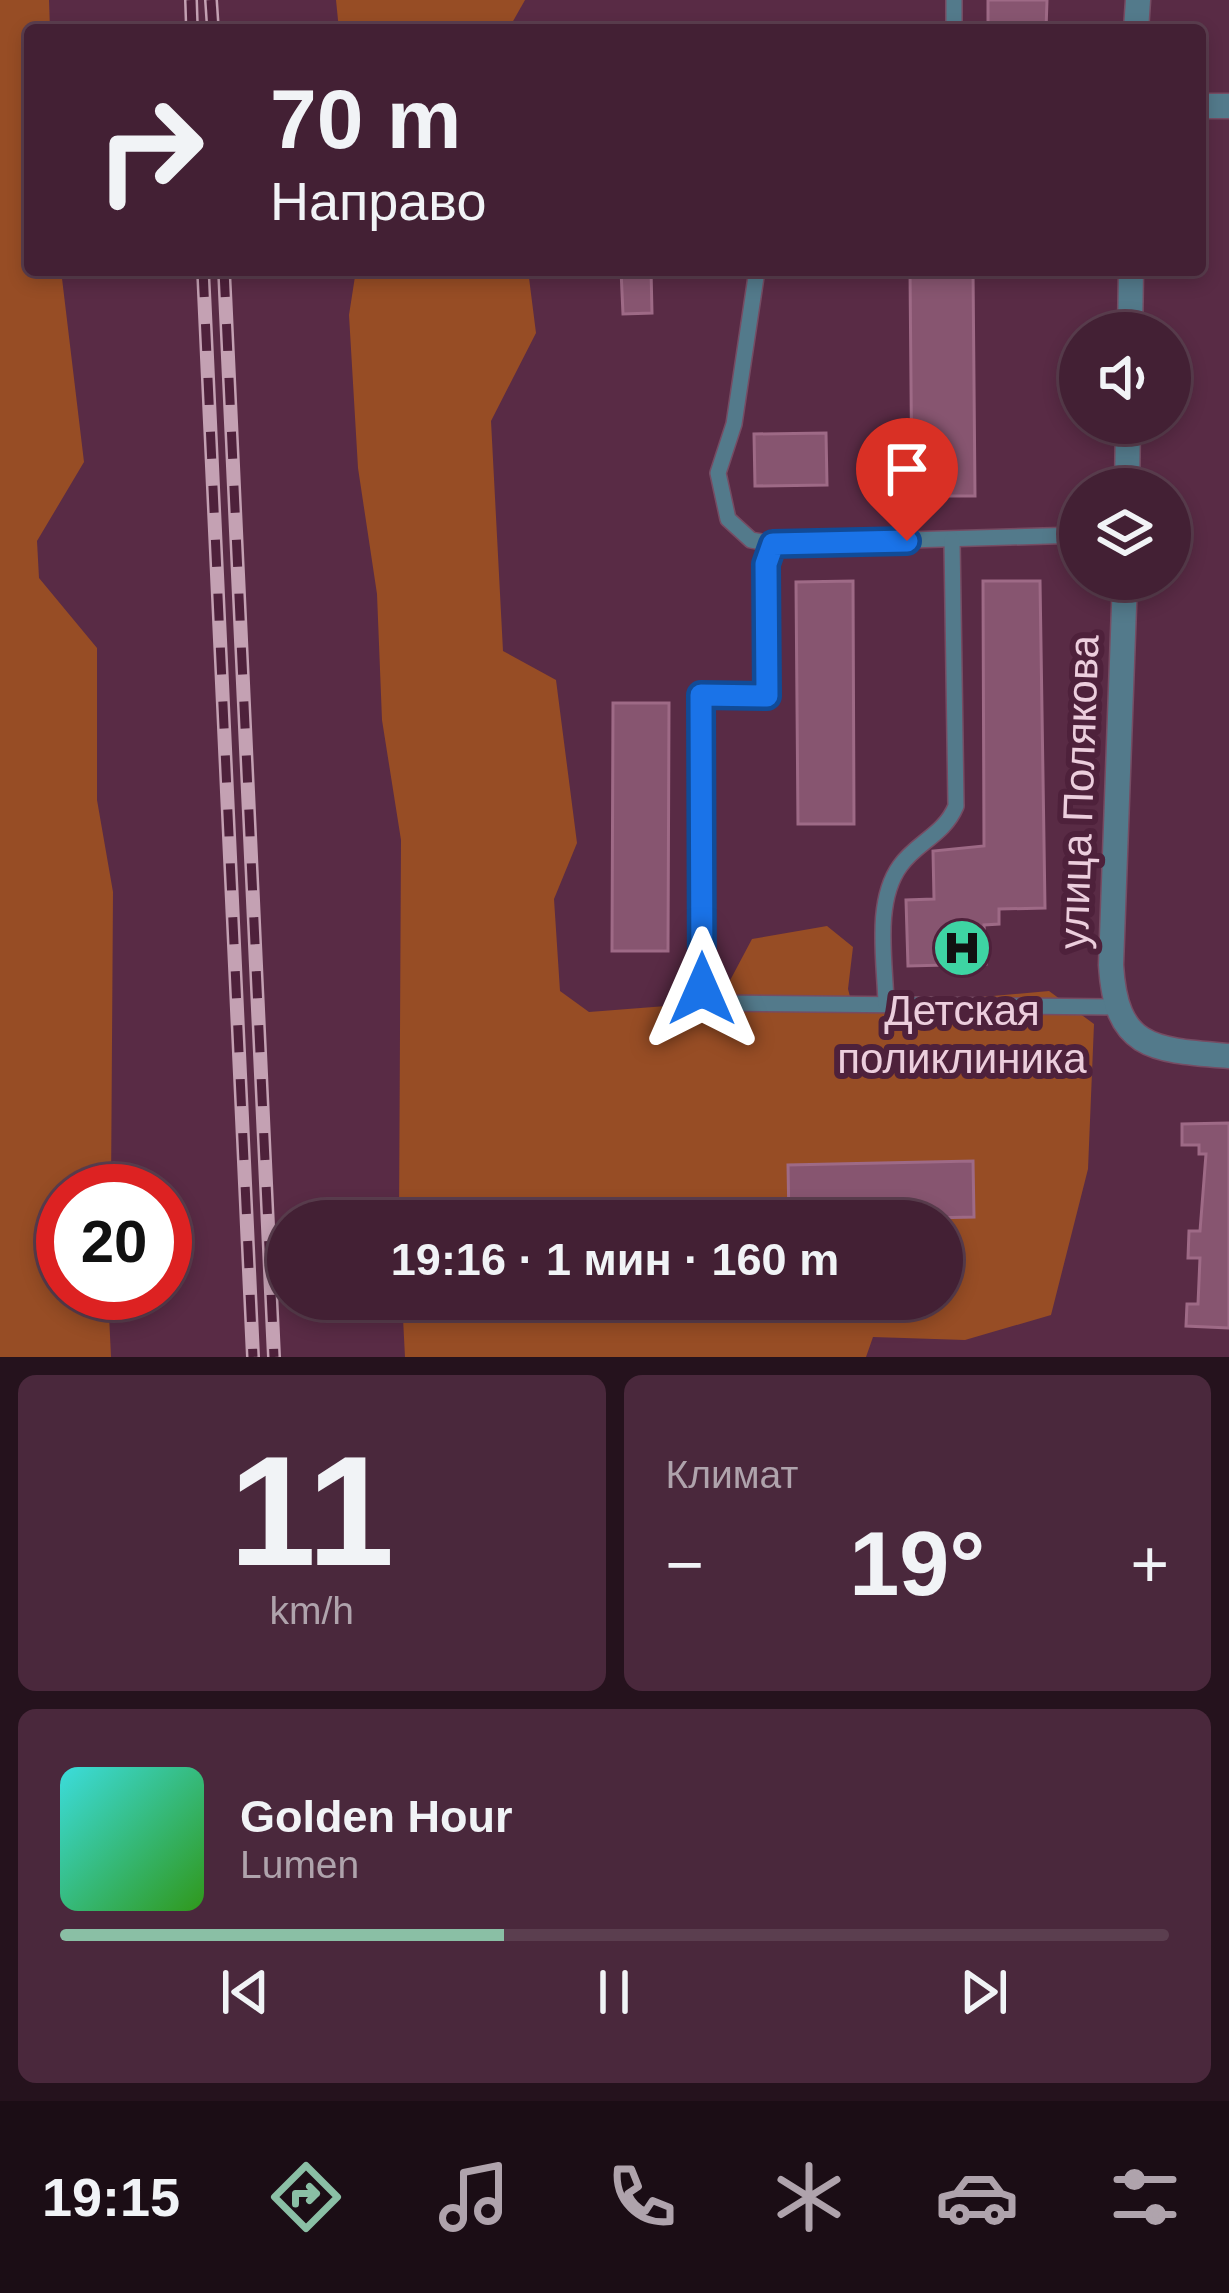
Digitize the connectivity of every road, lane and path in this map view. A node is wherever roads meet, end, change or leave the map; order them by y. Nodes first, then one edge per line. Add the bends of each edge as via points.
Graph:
1 (756, 276) edge
2 (1131, 276) edge
3 (1130, 312) edge
4 (1059, 536) edge
5 (952, 540) junction
6 (773, 544) junction
7 (1124, 600) edge
8 (886, 1004) junction
9 (1114, 1007) junction
10 (1229, 1055) edge

1 - 6 lane via 734,424 718,472 728,519 751,540
2 - 3 street
4 - 5 lane
5 - 6 lane
5 - 8 lane via 956,806 948,826 900,865 885,894
6 - 8 lane via 766,564 767,696 701,695 702,989 722,1003
7 - 9 street, улица Полякова
8 - 9 lane
9 - 10 street via 1149,1043

